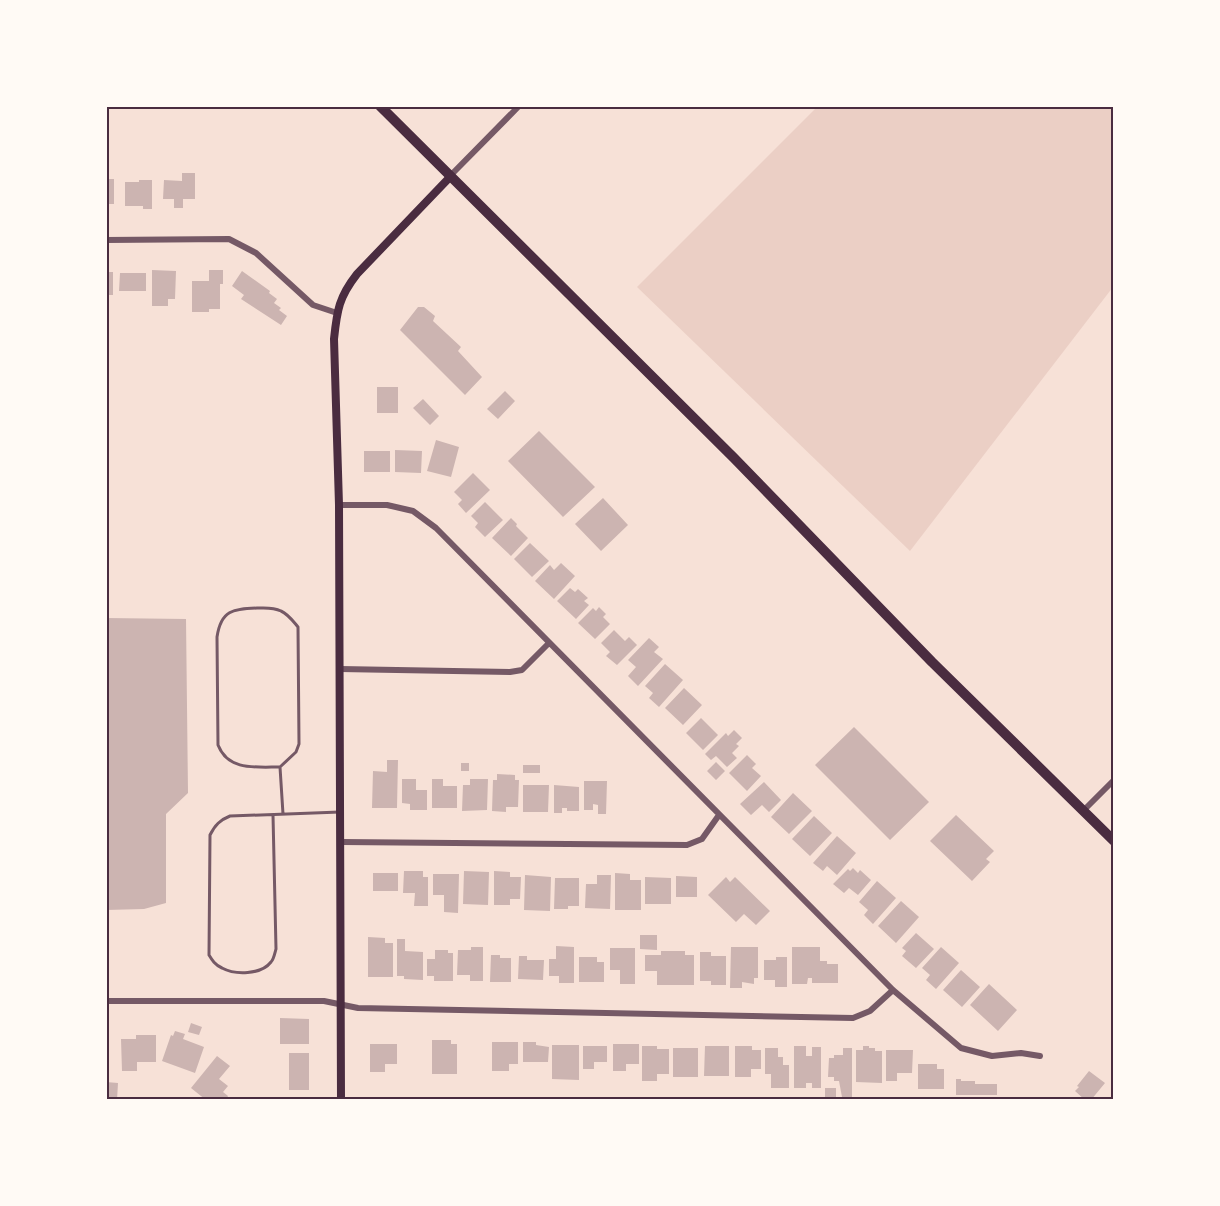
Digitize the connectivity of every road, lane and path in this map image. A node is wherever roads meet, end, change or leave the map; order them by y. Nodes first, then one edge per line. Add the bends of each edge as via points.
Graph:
1 (380, 106) edge
2 (519, 106) edge
3 (450, 177) junction
4 (106, 240) edge
5 (337, 313) junction
6 (339, 506) junction
7 (549, 642) junction
8 (340, 669) junction
9 (280, 767) junction
10 (1113, 780) edge
11 (1083, 811) junction
12 (341, 812) junction
13 (283, 814) junction
14 (273, 815) junction
15 (719, 815) junction
16 (1113, 841) edge
17 (342, 842) junction
18 (893, 990) junction
19 (106, 1001) edge
20 (341, 1004) junction
21 (1040, 1056) dead end
22 (341, 1100) edge

1 - 3 highway
2 - 3 street
3 - 5 main road via 357,274 344,291
3 - 11 highway
4 - 5 street via 229,239 255,253 313,305
5 - 6 main road via 334,339
6 - 7 street via 387,506 413,511 436,528
6 - 8 main road
7 - 8 street via 522,670 510,672
7 - 15 street
8 - 12 main road
9 - 9 lane via 299,744 298,627 287,614 273,608 237,609 227,613 217,637 218,745 222,756 232,762
9 - 13 lane
10 - 11 street
11 - 16 highway
12 - 13 lane
12 - 17 main road
13 - 14 lane
14 - 14 lane via 230,816 220,820 210,835 209,954 223,969 248,972 272,962 276,949
15 - 17 street via 702,839 687,845
15 - 18 street
17 - 20 main road
18 - 20 street via 870,1011 853,1017 358,1008
18 - 21 street via 961,1048 993,1056
19 - 20 street
20 - 22 main road

